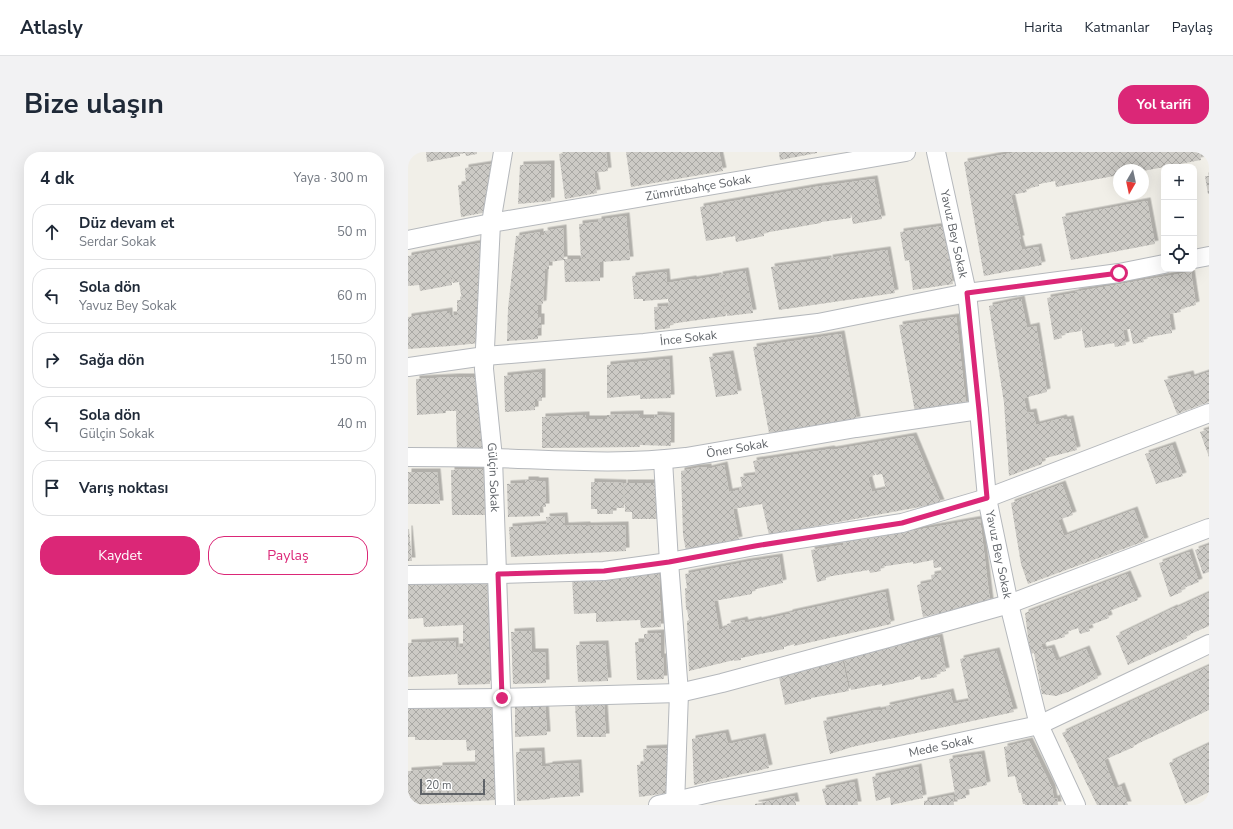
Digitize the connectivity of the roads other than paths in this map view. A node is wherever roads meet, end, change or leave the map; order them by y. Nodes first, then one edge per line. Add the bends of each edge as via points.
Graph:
1 (503, 152) edge
2 (906, 152) edge
3 (936, 152) edge
4 (491, 223) junction
5 (408, 240) edge
6 (1209, 256) edge
7 (1197, 258) edge
8 (1161, 265) edge
9 (967, 293) junction
10 (485, 356) junction
11 (408, 367) edge
12 (979, 410) junction
13 (1209, 413) edge
14 (408, 457) edge
15 (493, 458) junction
16 (663, 460) junction
17 (987, 498) junction
18 (1209, 528) edge
19 (669, 562) junction
20 (498, 574) junction
21 (408, 575) edge
22 (1009, 604) junction
23 (1209, 644) edge
24 (679, 693) junction
25 (502, 698) junction
26 (408, 699) edge
27 (1039, 724) junction
28 (669, 804) edge
29 (505, 805) edge
30 (1076, 805) edge

1 - 4 street, Gülçin Sokak
2 - 4 street, Zümrütbahçe Sokak
3 - 9 street, Yavuz Bey Sokak
4 - 5 street, Zümrütbahçe Sokak
4 - 10 street, Gülçin Sokak
6 - 7 street
8 - 9 street, İnce Sokak via 1119,273
9 - 10 street, İnce Sokak via 818,323 644,343
9 - 12 street, Yavuz Bey Sokak
10 - 11 street, İnce Sokak
10 - 15 street, Gülçin Sokak via 484,369
12 - 16 street, Öner Sokak
12 - 17 street, Yavuz Bey Sokak
13 - 17 street
14 - 15 street, Öner Sokak
15 - 16 street, Öner Sokak via 590,462
15 - 20 street, Gülçin Sokak
16 - 19 street
17 - 19 street via 902,523
17 - 22 street, Yavuz Bey Sokak
18 - 22 street
19 - 20 street via 604,571
19 - 24 street
20 - 21 street
20 - 25 street, Gülçin Sokak
22 - 24 street
22 - 27 street, Yavuz Bey Sokak
23 - 27 street, Mede Sokak
24 - 25 street
24 - 28 street
25 - 26 street
25 - 29 street, Gülçin Sokak
27 - 28 street, Mede Sokak via 714,792
27 - 30 street, Yavuz Bey Sokak

